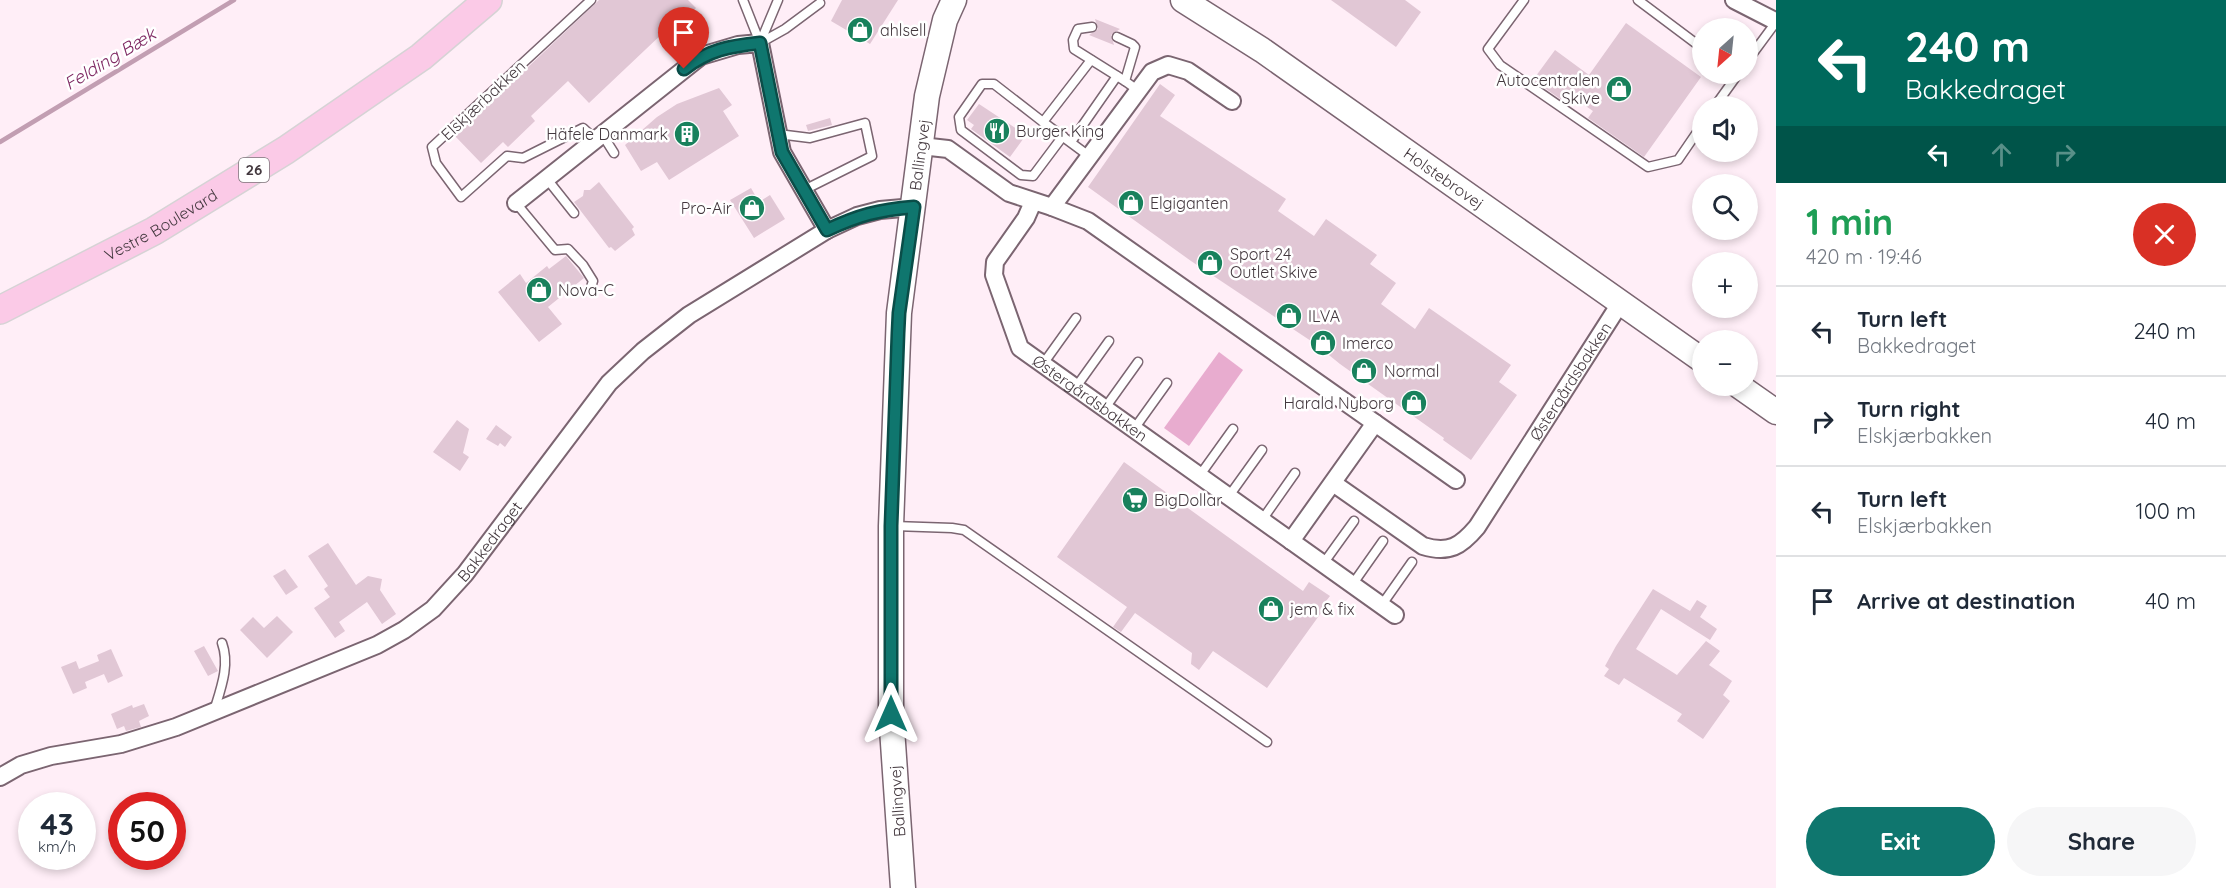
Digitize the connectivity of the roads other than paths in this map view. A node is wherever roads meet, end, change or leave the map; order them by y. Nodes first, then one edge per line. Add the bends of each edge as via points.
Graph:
1 (488, 0) edge
2 (591, 0) edge
3 (743, 0) edge
4 (778, 0) edge
5 (954, 0) edge
6 (1183, 0) edge
7 (1524, 0) edge
8 (1638, 0) edge
9 (1734, 0) edge
10 (820, 3) dead end
11 (1776, 21) edge
12 (1092, 27) dead end
13 (1117, 37) dead end
14 (1692, 40) edge
15 (760, 43) junction
16 (1758, 45) edge
17 (1091, 60) junction
18 (1127, 83) junction
19 (1232, 101) dead end
20 (1043, 122) junction
21 (778, 134) junction
22 (599, 137) junction
23 (1067, 139) junction
24 (1692, 139) edge
25 (921, 146) junction
26 (614, 153) dead end
27 (1089, 156) junction
28 (547, 179) junction
29 (804, 190) junction
30 (1033, 202) junction
31 (516, 203) joint
32 (914, 207) junction
33 (1052, 207) junction
34 (574, 213) dead end
35 (827, 230) junction
36 (590, 290) dead end
37 (1622, 302) junction
38 (0, 310) edge
39 (1076, 318) dead end
40 (1109, 341) dead end
41 (1692, 353) edge
42 (1138, 362) dead end
43 (1043, 364) junction
44 (1167, 383) dead end
45 (1076, 387) junction
46 (1753, 396) edge
47 (1105, 408) junction
48 (1776, 412) edge
49 (1375, 423) junction
50 (1134, 429) junction
51 (1233, 429) dead end
52 (1262, 450) dead end
53 (1294, 473) dead end
54 (1200, 476) junction
55 (1456, 480) dead end
56 (1333, 483) junction
57 (1229, 496) junction
58 (1262, 520) junction
59 (1354, 520) dead end
60 (891, 526) junction
61 (1291, 541) junction
62 (1383, 541) dead end
63 (1412, 562) dead end
64 (1323, 564) junction
65 (1352, 585) junction
66 (1388, 610) joint
67 (222, 643) dead end
68 (214, 711) junction
69 (1267, 742) dead end
70 (0, 777) edge
71 (903, 888) edge

1 - 38 main road, Vestre Boulevard / 26 via 421,57 286,150 154,231
2 - 22 lane, Elskjærbakken via 432,147 436,163 461,197 507,156 523,158 583,128
3 - 15 lane
4 - 15 lane
5 - 25 main road, Ballingvej via 935,58
6 - 37 main road, Holstebrovej via 1262,50
7 - 24 lane via 1488,49 1500,66 1648,167 1678,159
8 - 14 lane
9 - 11 street
10 - 15 lane
11 - 16 lane
12 - 17 lane via 1078,29 1073,40 1074,49
13 - 18 lane via 1135,47
15 - 21 street
15 - 22 street via 701,56
17 - 18 lane
17 - 20 lane
18 - 19 street via 1168,65 1188,70
18 - 23 lane
18 - 27 street
20 - 23 lane
20 - 23 lane via 994,84 982,84 959,117 961,130 1021,175 1033,176
21 - 29 street via 782,152
21 - 29 lane via 810,138 865,123 872,156
22 - 26 lane
22 - 28 street
23 - 27 lane
25 - 30 street via 948,150 1009,193
25 - 32 main road, Ballingvej
27 - 33 street
28 - 31 street
28 - 34 lane
29 - 35 street
30 - 33 street
30 - 43 street, Østergårdsbakken via 995,262 994,275 1020,348
31 - 36 lane via 555,250 568,249 583,265 593,281
32 - 35 street, Bakkedraget via 857,216
32 - 60 main road, Ballingvej via 899,313
33 - 49 street via 1088,221
35 - 68 street, Bakkedraget via 689,315 609,383 465,574 433,609 376,645
37 - 41 main road, Holstebrovej
37 - 56 street, Østergårdsbakken via 1464,542 1435,550 1423,546
39 - 43 lane
40 - 45 lane
42 - 47 lane
43 - 45 street, Østergårdsbakken
44 - 50 lane
45 - 47 street, Østergårdsbakken
46 - 48 main road
47 - 50 street, Østergårdsbakken
49 - 55 street
49 - 56 street
50 - 54 street, Østergårdsbakken
51 - 54 lane
52 - 57 lane
53 - 58 lane
54 - 57 street, Østergårdsbakken
56 - 61 street
57 - 58 street, Østergårdsbakken
58 - 61 street, Østergårdsbakken
59 - 64 lane
60 - 69 lane via 964,530
60 - 71 main road, Ballingvej via 891,714
61 - 64 street, Østergårdsbakken
62 - 65 lane
63 - 66 lane
64 - 65 street, Østergårdsbakken
65 - 66 street, Østergårdsbakken
67 - 68 lane via 226,655 224,676
68 - 70 street, Bakkedraget via 120,744 21,765

